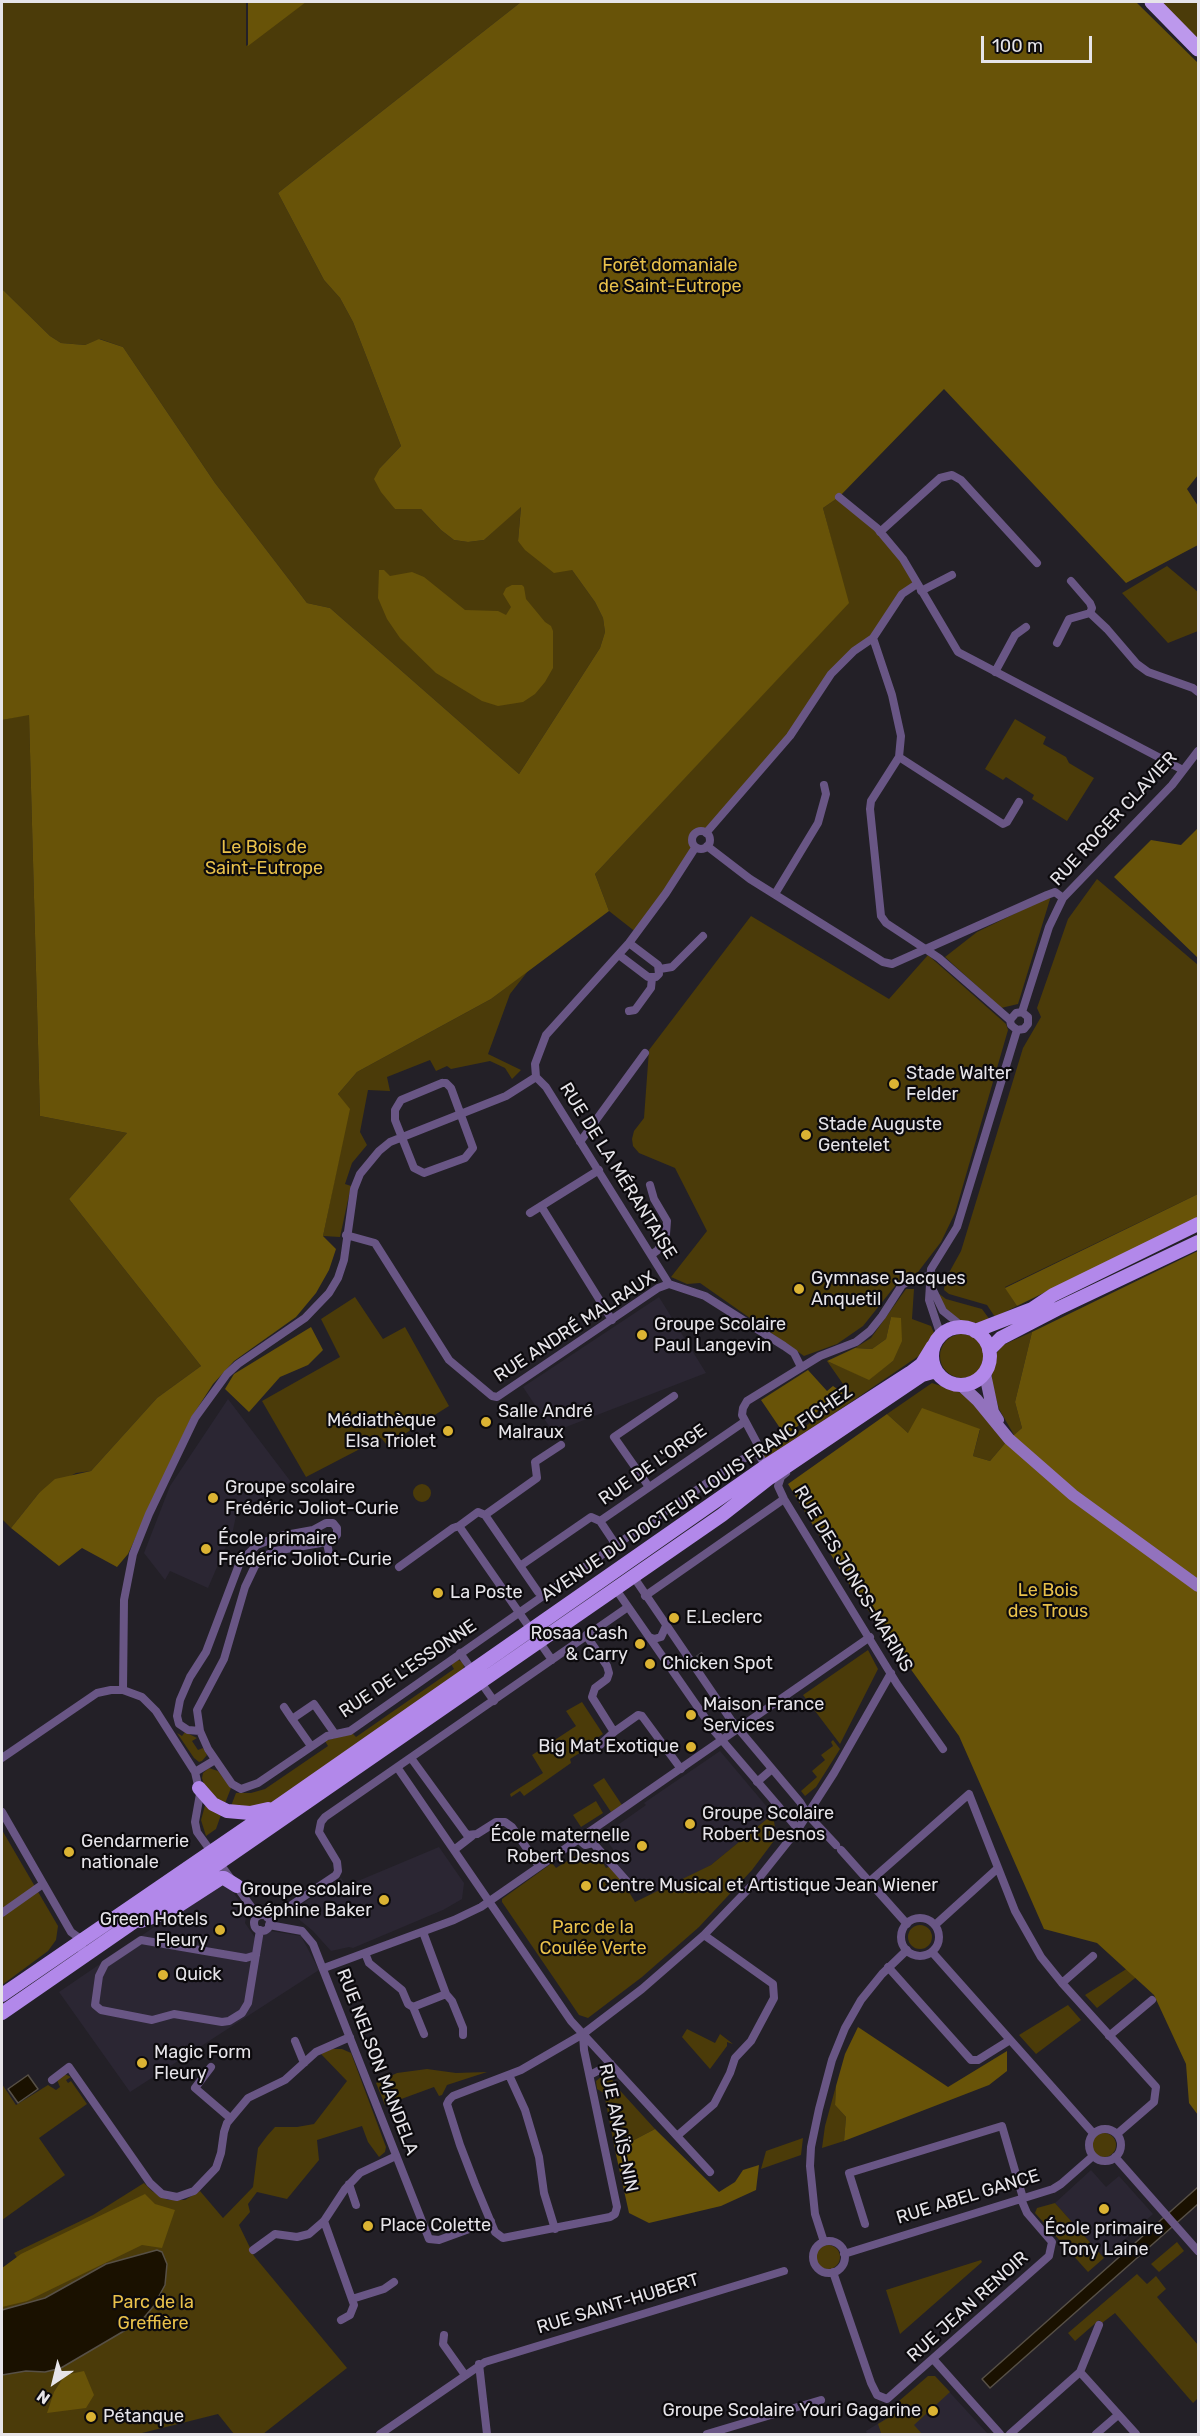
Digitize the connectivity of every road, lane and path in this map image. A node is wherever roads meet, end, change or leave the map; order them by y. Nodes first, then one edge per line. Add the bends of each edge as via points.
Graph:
1 (1152, 2) edge
2 (1198, 49) edge
3 (838, 497) dead end
4 (880, 532) junction
5 (1037, 563) dead end
6 (952, 575) dead end
7 (1071, 581) dead end
8 (919, 588) junction
9 (1090, 614) junction
10 (1026, 627) dead end
11 (873, 638) junction
12 (1057, 643) dead end
13 (995, 672) junction
14 (1198, 692) edge
15 (1198, 751) edge
16 (898, 757) junction
17 (1183, 770) junction
18 (824, 785) dead end
19 (1019, 802) dead end
20 (706, 833) junction
21 (707, 846) junction
22 (695, 848) junction
23 (775, 894) junction
24 (1063, 898) junction
25 (703, 936) dead end
26 (629, 943) junction
27 (928, 949) junction
28 (619, 955) junction
29 (660, 969) junction
30 (652, 978) junction
31 (629, 1011) dead end
32 (1022, 1012) junction
33 (1010, 1020) junction
34 (1017, 1030) junction
35 (645, 1053) dead end
36 (536, 1077) junction
37 (461, 1114) junction
38 (402, 1137) junction
39 (580, 1142) junction
40 (598, 1170) junction
41 (650, 1185) dead end
42 (541, 1206) junction
43 (530, 1213) dead end
44 (1198, 1224) edge
45 (346, 1235) junction
46 (1198, 1242) edge
47 (651, 1256) junction
48 (929, 1278) junction
49 (669, 1284) junction
50 (612, 1320) junction
51 (969, 1329) junction
52 (936, 1342) junction
53 (989, 1350) junction
54 (801, 1367) junction
55 (936, 1371) junction
56 (985, 1374) junction
57 (962, 1386) junction
58 (674, 1396) dead end
59 (744, 1422) junction
60 (831, 1437) junction
61 (1009, 1439) junction
62 (561, 1445) dead end
63 (757, 1452) junction
64 (766, 1466) junction
65 (649, 1487) junction
66 (784, 1499) junction
67 (485, 1515) junction
68 (694, 1516) junction
69 (600, 1521) junction
70 (459, 1526) junction
71 (327, 1543) junction
72 (616, 1545) junction
73 (329, 1553) dead end
74 (520, 1566) junction
75 (399, 1567) dead end
76 (618, 1579) junction
77 (1198, 1586) edge
78 (538, 1592) dead end
79 (645, 1596) junction
80 (628, 1607) junction
81 (520, 1612) junction
82 (666, 1626) junction
83 (536, 1635) junction
84 (586, 1635) junction
85 (649, 1637) junction
86 (870, 1637) junction
87 (460, 1653) junction
88 (552, 1660) junction
89 (891, 1673) junction
90 (476, 1676) junction
91 (123, 1690) junction
92 (494, 1701) junction
93 (284, 1707) dead end
94 (292, 1719) junction
95 (738, 1728) junction
96 (200, 1731) junction
97 (614, 1732) junction
98 (335, 1734) junction
99 (722, 1740) junction
100 (600, 1744) dead end
101 (311, 1746) junction
102 (943, 1749) dead end
103 (2, 1758) edge
104 (411, 1758) junction
105 (216, 1760) junction
106 (397, 1767) junction
107 (681, 1769) junction
108 (772, 1769) junction
109 (195, 1772) junction
110 (757, 1782) junction
111 (199, 1788) junction
112 (281, 1804) junction
113 (2, 1812) edge
114 (808, 1815) junction
115 (798, 1829) junction
116 (593, 1830) junction
117 (472, 1836) junction
118 (578, 1839) junction
119 (593, 1843) junction
120 (453, 1850) junction
121 (214, 1858) junction
122 (539, 1866) junction
123 (999, 1868) junction
124 (869, 1882) junction
125 (44, 1884) junction
126 (237, 1886) junction
127 (631, 1886) dead end
128 (489, 1901) junction
129 (2, 1913) edge
130 (265, 1919) junction
131 (131, 1924) junction
132 (907, 1924) junction
133 (934, 1925) junction
134 (260, 1930) junction
135 (423, 1932) junction
136 (704, 1935) junction
137 (78, 1937) junction
138 (907, 1950) junction
139 (932, 1952) junction
140 (365, 1953) junction
141 (256, 1955) junction
142 (1094, 1956) dead end
143 (82, 1957) junction
144 (888, 1967) junction
145 (324, 1968) junction
146 (1062, 1983) junction
147 (446, 1994) junction
148 (2, 1995) edge
149 (1152, 2000) dead end
150 (413, 2007) junction
151 (2, 2013) edge
152 (424, 2034) dead end
153 (583, 2034) junction
154 (463, 2035) dead end
155 (1109, 2036) junction
156 (350, 2037) junction
157 (1010, 2040) junction
158 (294, 2041) dead end
159 (304, 2062) junction
160 (611, 2064) junction
161 (211, 2067) dead end
162 (509, 2075) junction
163 (590, 2075) junction
164 (51, 2080) dead end
165 (230, 2118) junction
166 (1093, 2133) junction
167 (1117, 2134) junction
168 (677, 2136) junction
169 (396, 2156) junction
170 (1093, 2156) junction
171 (1115, 2157) junction
172 (710, 2172) dead end
173 (349, 2184) junction
174 (1022, 2198) junction
175 (356, 2205) dead end
176 (324, 2220) junction
177 (491, 2221) junction
178 (865, 2224) dead end
179 (555, 2229) junction
180 (824, 2242) junction
181 (253, 2250) dead end
182 (1198, 2250) edge
183 (844, 2254) junction
184 (784, 2271) dead end
185 (833, 2272) junction
186 (394, 2282) dead end
187 (352, 2299) junction
188 (341, 2320) dead end
189 (1100, 2325) dead end
190 (444, 2335) dead end
191 (934, 2360) junction
192 (479, 2364) junction
193 (1080, 2372) junction
194 (465, 2375) junction
195 (821, 2400) dead end
196 (1118, 2415) junction
197 (380, 2434) edge
198 (487, 2434) edge
199 (707, 2434) edge
200 (1000, 2434) edge
201 (1010, 2434) edge
202 (1096, 2434) edge
203 (1136, 2434) edge

1 - 2 highway
3 - 4 street
4 - 5 street via 940,478 952,475 962,480
4 - 8 street via 903,559
6 - 8 street
7 - 9 street via 1090,603
8 - 11 street via 902,594
8 - 13 street via 958,652
9 - 12 street via 1069,619
9 - 14 street via 1148,672
10 - 13 street via 1015,635
11 - 16 street via 900,723
11 - 20 street via 831,674 790,736
13 - 17 street
15 - 17 street, RUE ROGER CLAVIER
16 - 19 street via 1003,824
16 - 27 street via 870,809 881,916
17 - 24 street, RUE ROGER CLAVIER
18 - 23 street via 826,794 818,823
20 - 21 street via 710,838
20 - 22 street via 694,834
21 - 22 street
21 - 23 street
22 - 26 street
23 - 27 street via 883,962 898,963
24 - 27 street via 1055,892 1047,895
24 - 32 street, RUE ROGER CLAVIER via 1048,927
25 - 29 street via 672,967
26 - 28 street
26 - 29 street
27 - 33 street
28 - 30 street
28 - 36 street via 546,1035 535,1064
29 - 30 street
30 - 31 street via 651,988 635,1010
32 - 33 street via 1016,1012
32 - 34 street via 1028,1017 1028,1024
33 - 34 street
34 - 48 street via 962,1215
35 - 39 street
36 - 37 street via 506,1096
36 - 39 street, RUE DE LA MÉRANTAISE
37 - 38 street
37 - 38 street via 450,1085 442,1083 397,1105 394,1115
37 - 38 street via 473,1148 465,1158 424,1173 414,1168
38 - 45 street via 379,1151 360,1174
39 - 40 street, RUE DE LA MÉRANTAISE
40 - 42 street
40 - 47 street, RUE DE LA MÉRANTAISE
41 - 47 street via 667,1221 666,1234
42 - 43 street
42 - 50 street
44 - 51 main road via 1032,1309
45 - 50 street, RUE ANDRÉ MALRAUX via 375,1243 449,1360 492,1396 501,1396
45 - 91 street via 344,1260 329,1293 306,1318 227,1374 195,1418 168,1473 133,1554 124,1600
46 - 53 main road via 1057,1309 1001,1338
47 - 49 street, RUE DE LA MÉRANTAISE
48 - 51 street via 944,1311
48 - 52 street via 929,1300 939,1330
48 - 54 street via 911,1280 902,1286 870,1331 856,1342
49 - 50 street, RUE ANDRÉ MALRAUX
49 - 54 street, RUE ANDRÉ MALRAUX via 705,1296 794,1353
51 - 52 main road via 954,1328
51 - 53 main road via 986,1342
52 - 55 main road via 932,1364
52 - 64 main road, AVENUE DU DOCTEUR LOUIS FRANC FICHEZ via 922,1364 910,1373
53 - 56 main road
54 - 59 street via 756,1394 743,1408
55 - 57 main road via 951,1384
55 - 60 main road, AVENUE DU DOCTEUR LOUIS FRANC FICHEZ via 922,1375
56 - 57 main road
56 - 61 main road via 993,1412
57 - 61 main road
58 - 65 street via 614,1437
59 - 63 street via 758,1445
59 - 65 street, RUE DE L'ORGE
60 - 66 street, RUE DES JONCS-MARINS via 781,1477 778,1486
60 - 76 main road, AVENUE DU DOCTEUR LOUIS FRANC FICHEZ
61 - 77 main road via 1073,1495
62 - 67 street via 535,1462 537,1478
63 - 64 street
63 - 72 street, RUE DE L'ESSONNE
64 - 68 main road, AVENUE DU DOCTEUR LOUIS FRANC FICHEZ
65 - 69 street, RUE DE L'ORGE
66 - 79 street
66 - 86 street, RUE DES JONCS-MARINS
67 - 70 street via 478,1512
67 - 74 street
68 - 76 main road, AVENUE DU DOCTEUR LOUIS FRANC FICHEZ
68 - 76 main road via 671,1539
69 - 72 street
69 - 74 street, RUE DE L'ORGE via 591,1517
70 - 75 street
70 - 81 street
71 - 73 street
71 - 96 street via 275,1551 255,1566 224,1659 197,1710
71 - 96 street via 338,1532 335,1525 326,1522 313,1530 257,1545 246,1554 206,1652 180,1700 178,1720 184,1728
72 - 81 street, RUE DE L'ESSONNE
74 - 78 street
76 - 79 street
76 - 80 street
76 - 83 main road, AVENUE DU DOCTEUR LOUIS FRANC FICHEZ
79 - 82 street
80 - 84 street
80 - 85 street
81 - 83 street
81 - 87 street, RUE DE L'ESSONNE
82 - 85 street via 661,1636
82 - 95 street
83 - 88 street
83 - 90 main road, AVENUE DU DOCTEUR LOUIS FRANC FICHEZ
84 - 88 street
84 - 97 street via 607,1666 607,1679 595,1688 592,1697
85 - 99 street
86 - 89 street, RUE DES JONCS-MARINS
86 - 95 street
87 - 90 street
87 - 98 street, RUE DE L'ESSONNE via 350,1731
88 - 92 street
89 - 102 street, RUE DES JONCS-MARINS
89 - 114 street
90 - 92 street
90 - 112 main road, AVENUE DU DOCTEUR LOUIS FRANC FICHEZ
90 - 121 main road, AVENUE DU DOCTEUR LOUIS FRANC FICHEZ
91 - 103 street via 97,1693
91 - 109 street via 142,1697 156,1711
92 - 104 street
93 - 94 street
94 - 98 street via 314,1704
94 - 101 street
95 - 99 street
95 - 108 street
96 - 105 street, RUE DE L'ESSONNE
97 - 100 street
97 - 107 street via 642,1716
98 - 101 street, RUE DE L'ESSONNE
99 - 107 street
99 - 110 street
101 - 105 street, RUE DE L'ESSONNE via 258,1783 242,1789 232,1784
104 - 106 street
104 - 117 street via 459,1826
105 - 109 street
106 - 120 street
106 - 130 street via 321,1822 321,1838 338,1866 336,1875
107 - 116 street
108 - 110 street
108 - 114 street
109 - 111 street
110 - 115 street
111 - 112 main road via 213,1804 227,1811 249,1813
111 - 121 street via 197,1832
112 - 121 main road, AVENUE DU DOCTEUR LOUIS FRANC FICHEZ
113 - 125 street
114 - 115 street
114 - 124 street
115 - 136 street via 759,1878
116 - 118 street
116 - 119 street
117 - 120 street
117 - 122 street via 496,1822 505,1822
118 - 119 street via 585,1845
118 - 122 street
119 - 127 street
120 - 128 street
121 - 126 street
121 - 131 main road
121 - 137 main road, AVENUE DU DOCTEUR LOUIS FRANC FICHEZ
122 - 128 street
123 - 124 street via 969,1794
123 - 133 street
123 - 146 street via 1024,1928
124 - 132 street
125 - 129 street
125 - 137 street
126 - 130 street
126 - 131 main road via 221,1878 170,1911
128 - 135 street
128 - 153 street
130 - 134 street via 267,1929
130 - 134 street via 255,1925
130 - 145 street, RUE NELSON MANDELA via 306,1934
131 - 143 main road
132 - 133 street via 918,1918
132 - 138 street via 902,1934
133 - 139 street via 939,1936
134 - 141 street
135 - 140 street
135 - 147 street
136 - 153 street
136 - 168 street via 773,1984 774,1998 751,2041 735,2058 714,2104
137 - 143 street
137 - 148 main road, AVENUE DU DOCTEUR LOUIS FRANC FICHEZ via 64,1952
138 - 139 street via 916,1956
138 - 144 street
139 - 157 street
140 - 145 street
140 - 150 street via 369,1963 402,1990
141 - 141 street via 246,1958 141,1940 105,1964 95,2005 101,2010 152,2020 174,2014 230,2021 248,2003
142 - 146 street
143 - 151 main road
144 - 157 street via 971,2060 978,2060
144 - 180 street via 845,2028 819,2109 811,2147 810,2182
145 - 156 street, RUE NELSON MANDELA
146 - 155 street
147 - 150 street
147 - 154 street
149 - 155 street
150 - 152 street
153 - 160 street
153 - 162 street
153 - 163 street, RUE ANAÏS-NIN
155 - 167 street via 1156,2087 1154,2102
156 - 159 street via 316,2052
156 - 169 street, RUE NELSON MANDELA
157 - 166 street
158 - 159 street
159 - 165 street via 285,2080 248,2098
160 - 163 street
160 - 168 street
161 - 165 street via 195,2088
162 - 177 street via 453,2096 447,2104
162 - 179 street via 525,2110
163 - 179 street, RUE ANAÏS-NIN via 617,2207 610,2217
164 - 165 street via 69,2067 150,2183 169,2196 185,2196 210,2176 220,2160
166 - 167 street via 1108,2129
166 - 170 street via 1089,2142
167 - 171 street via 1121,2144
168 - 172 street
169 - 173 street via 368,2168
169 - 177 street, RUE NELSON MANDELA via 429,2239 439,2240
170 - 171 street via 1101,2160
170 - 174 street, RUE ABEL GANCE via 1061,2184
171 - 182 street
173 - 175 street
173 - 176 street
174 - 178 street, RUE JEAN RENOIR via 1002,2126 849,2173
174 - 183 street, RUE ABEL GANCE
174 - 191 street, RUE JEAN RENOIR via 1027,2213 1052,2242 1049,2256
176 - 181 street via 303,2236 271,2236
176 - 187 street
177 - 179 street, RUE ANAÏS-NIN via 495,2232 503,2238
180 - 183 street via 839,2245
180 - 185 street via 814,2253 814,2263 820,2270
183 - 185 street via 843,2263
184 - 192 street, RUE SAINT-HUBERT
185 - 191 street, RUE JEAN RENOIR via 871,2383 881,2398 891,2397
186 - 187 street
187 - 188 street via 350,2314
189 - 193 street
190 - 194 street via 443,2344
191 - 200 street
192 - 194 street, RUE SAINT-HUBERT
192 - 198 street
193 - 196 street
193 - 201 street
194 - 197 street, RUE SAINT-HUBERT
195 - 199 street
196 - 202 street
196 - 203 street

